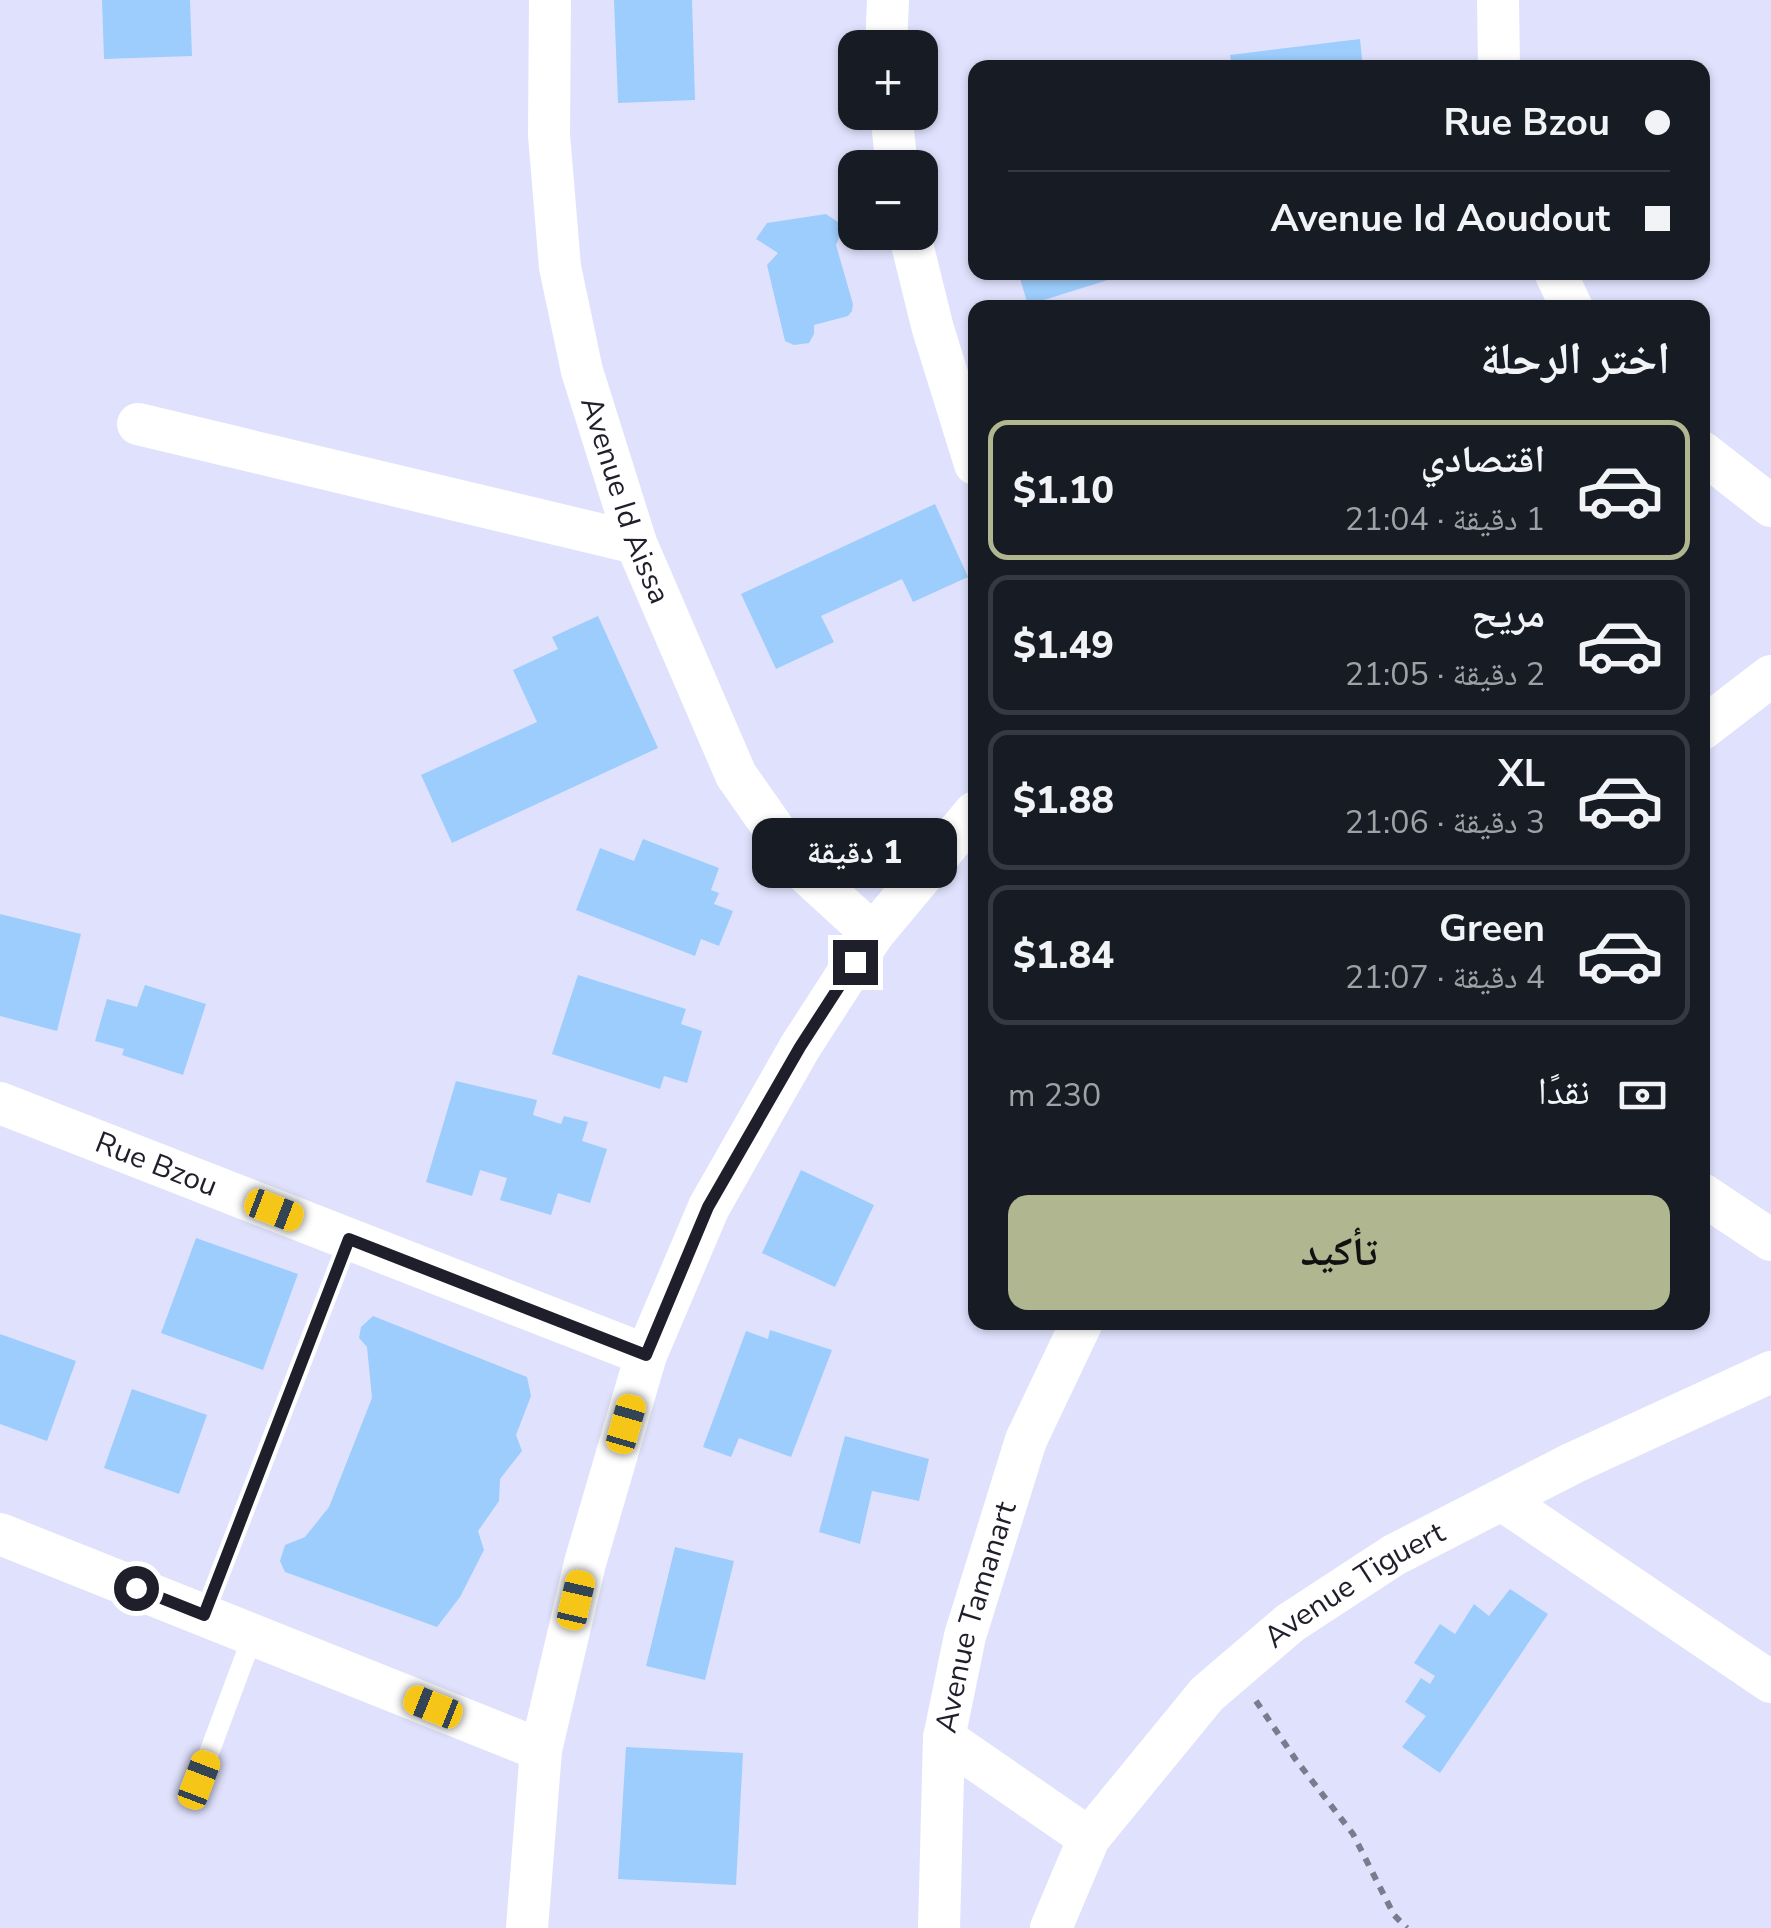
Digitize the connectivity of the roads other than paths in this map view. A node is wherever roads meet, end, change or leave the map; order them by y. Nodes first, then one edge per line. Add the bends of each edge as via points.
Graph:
1 (550, 0) edge
2 (888, 0) edge
3 (1498, 0) edge
4 (887, 30) edge
5 (1499, 60) edge
6 (913, 250) edge
7 (138, 424) dead end
8 (968, 442) edge
9 (1710, 458) edge
10 (1771, 506) edge
11 (636, 543) junction
12 (1771, 676) edge
13 (1710, 722) edge
14 (968, 820) edge
15 (873, 934) junction
16 (0, 1103) edge
17 (1710, 1199) edge
18 (349, 1239) junction
19 (1771, 1240) edge
20 (1078, 1330) edge
21 (646, 1355) junction
22 (1771, 1372) edge
23 (1502, 1500) junction
24 (0, 1534) edge
25 (204, 1615) junction
26 (253, 1635) junction
27 (1771, 1682) edge
28 (944, 1738) junction
29 (541, 1750) junction
30 (199, 1780) dead end
31 (1089, 1838) junction
32 (527, 1928) edge
33 (939, 1928) edge
34 (1051, 1928) edge

1 - 11 street, Avenue Id Aissa via 548,135 560,267 582,370
2 - 4 street
3 - 5 street
6 - 8 street
7 - 11 street
9 - 10 street
11 - 15 street, Avenue Id Aissa via 736,775 802,869
12 - 13 street
14 - 15 street
15 - 21 street via 708,1207
16 - 18 street, Rue Bzou
17 - 19 street
18 - 21 street, Rue Bzou
18 - 25 lane
20 - 28 street, Avenue Tamanart via 1026,1440 965,1636
21 - 29 street via 584,1563
22 - 23 street, Avenue Tiguert
23 - 27 street
23 - 31 street, Avenue Tiguert via 1394,1555 1290,1623 1207,1694
24 - 25 street
25 - 26 street
26 - 29 street
26 - 30 lane
28 - 31 street
28 - 33 street, Avenue Tamanart
29 - 32 street
31 - 34 street, Avenue Tiguert

